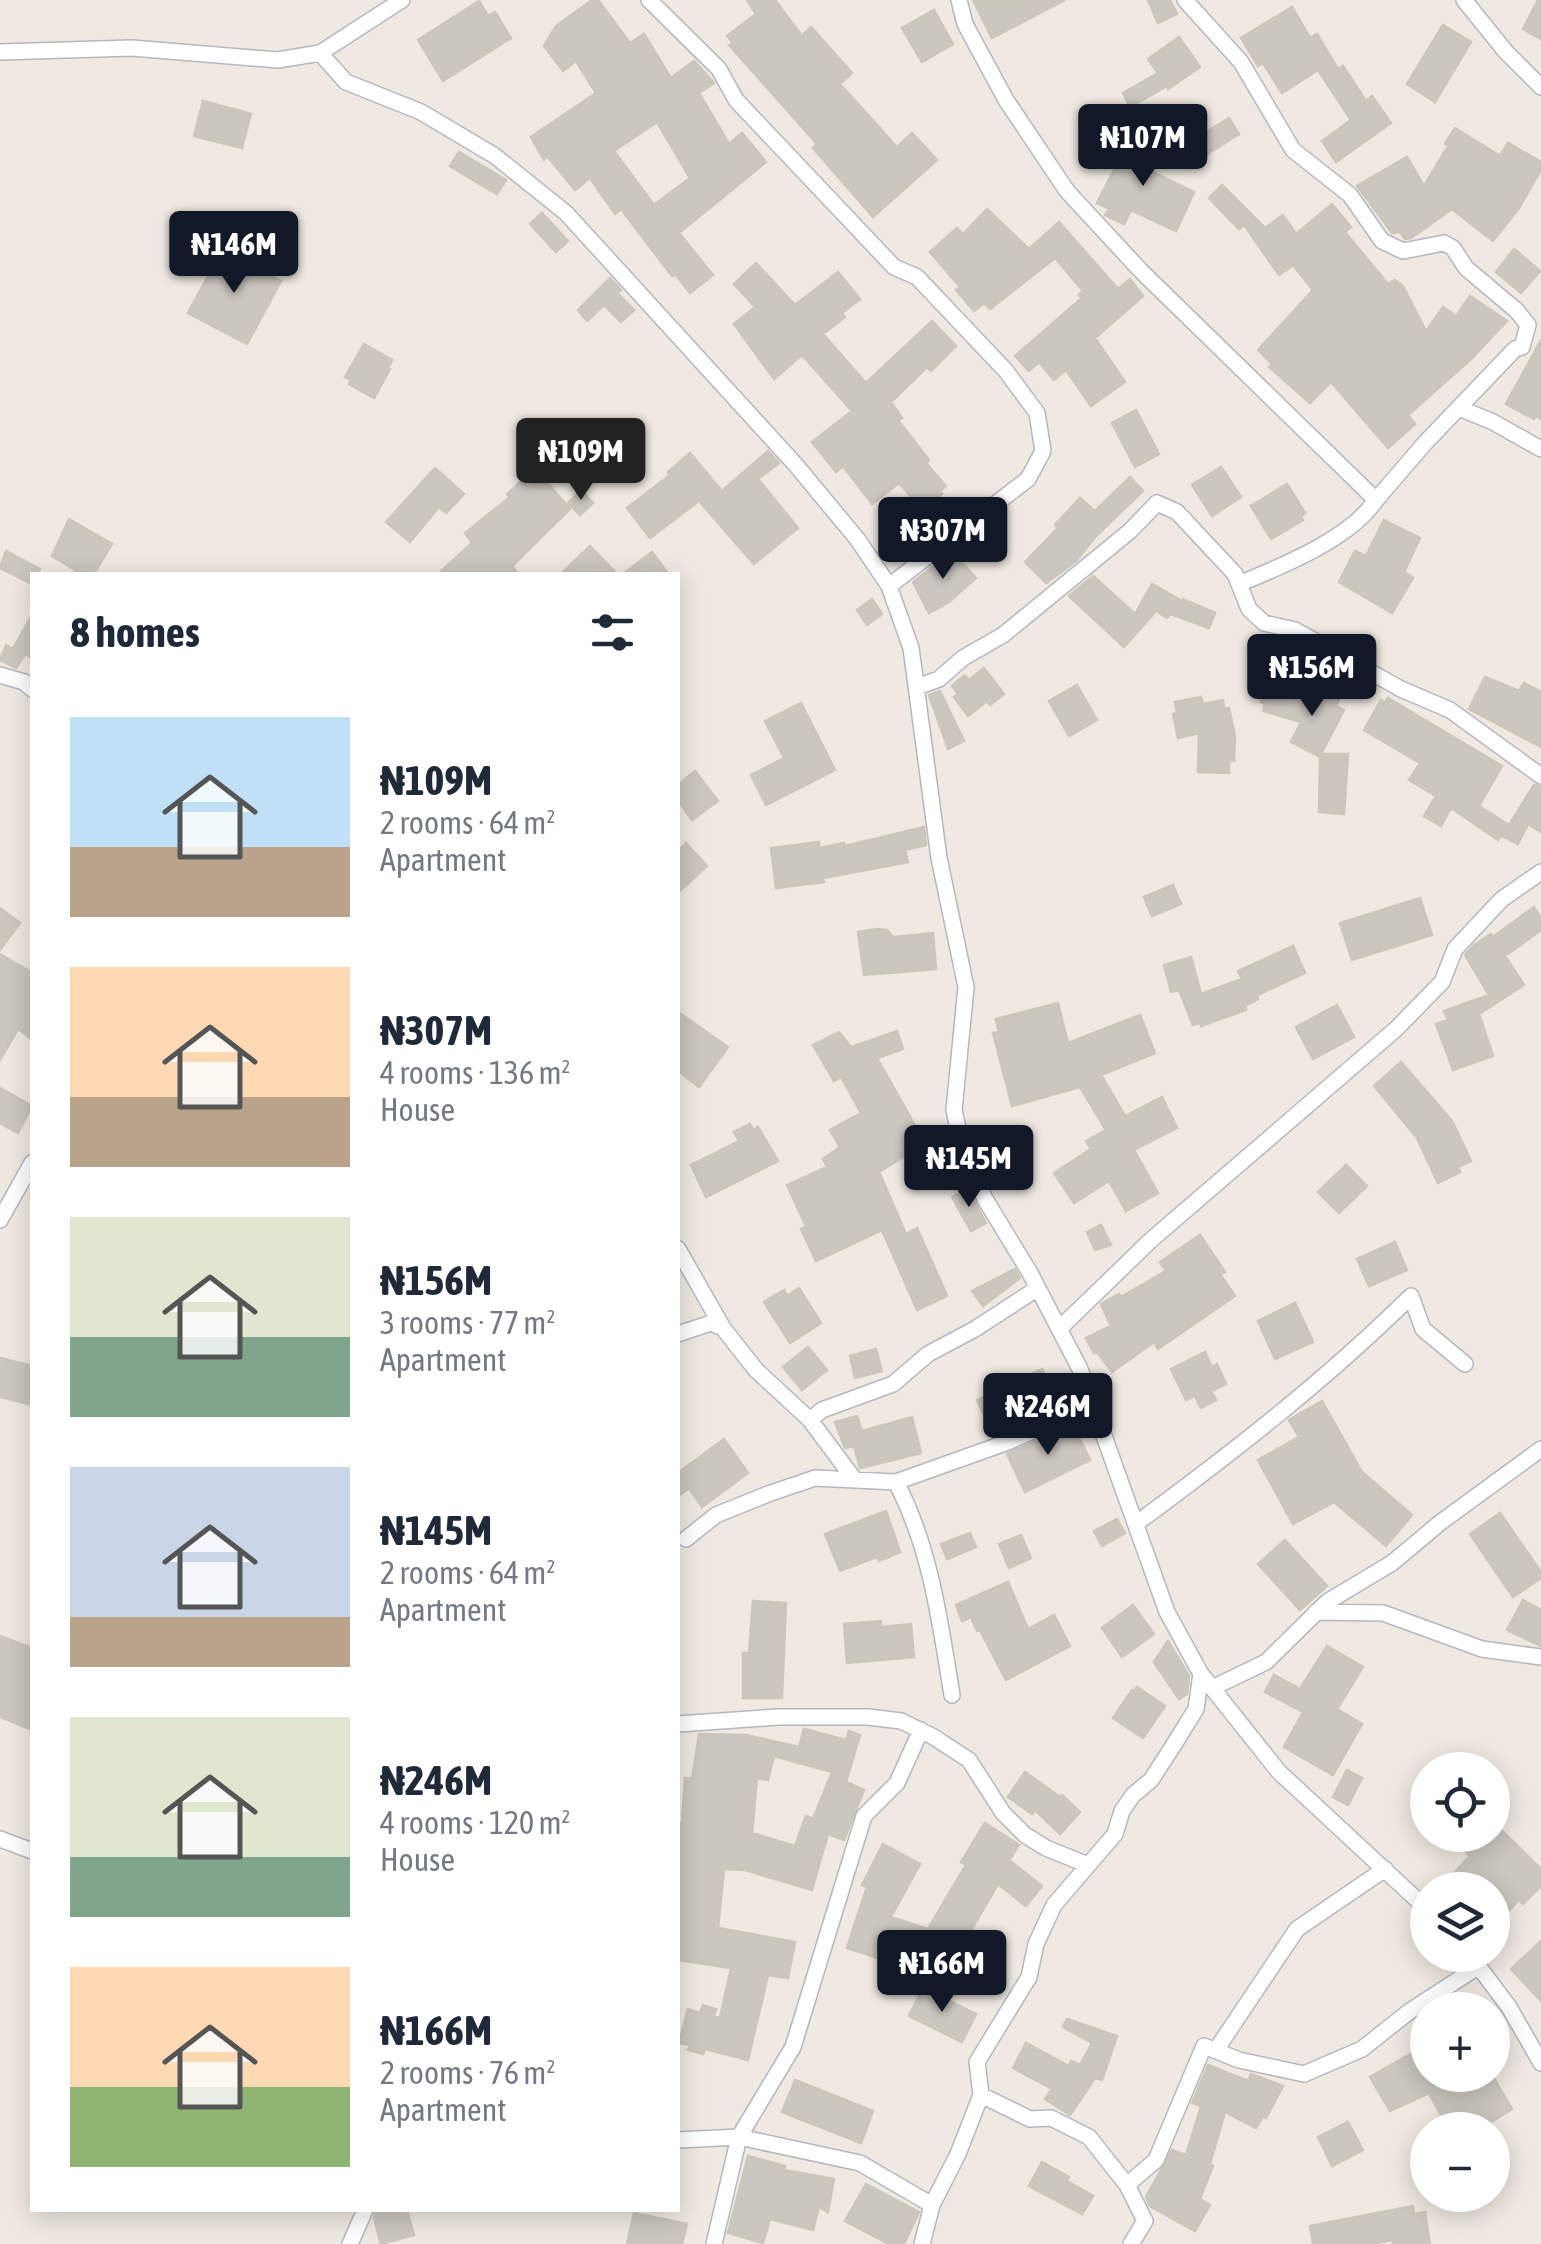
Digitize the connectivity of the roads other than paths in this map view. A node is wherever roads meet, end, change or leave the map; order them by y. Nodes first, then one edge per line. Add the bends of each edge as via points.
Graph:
1 (402, 0) edge
2 (649, 0) edge
3 (959, 0) edge
4 (1185, 0) edge
5 (1464, 0) edge
6 (0, 52) edge
7 (320, 53) junction
8 (1541, 87) edge
9 (1459, 408) junction
10 (1541, 449) edge
11 (1376, 500) junction
12 (1239, 584) junction
13 (889, 586) junction
14 (0, 675) edge
15 (30, 686) edge
16 (916, 687) junction
17 (1541, 776) edge
18 (1541, 872) edge
19 (30, 1167) edge
20 (0, 1220) edge
21 (680, 1251) edge
22 (1038, 1288) junction
23 (724, 1328) junction
24 (1060, 1330) junction
25 (680, 1333) edge
26 (1465, 1364) dead end
27 (1093, 1404) junction
28 (810, 1420) junction
29 (1541, 1449) edge
30 (854, 1479) junction
31 (896, 1482) junction
32 (1137, 1523) junction
33 (686, 1540) dead end
34 (1316, 1612) junction
35 (1541, 1657) edge
36 (1201, 1674) junction
37 (1212, 1688) junction
38 (952, 1696) dead end
39 (1196, 1708) junction
40 (1228, 1709) junction
41 (680, 1724) edge
42 (921, 1730) junction
43 (0, 1838) edge
44 (30, 1850) edge
45 (1088, 1865) junction
46 (1385, 1869) junction
47 (1410, 1893) edge
48 (1460, 1972) edge
49 (1484, 1972) edge
50 (1216, 2050) junction
51 (1541, 2062) edge
52 (981, 2095) junction
53 (740, 2136) junction
54 (680, 2140) edge
55 (1127, 2185) junction
56 (932, 2205) junction
57 (364, 2212) edge
58 (350, 2244) edge
59 (714, 2244) edge
60 (922, 2244) edge
61 (1131, 2244) edge

1 - 7 street
2 - 13 street via 719,68 736,100 894,267 917,277 960,321 1037,413 1043,451 1028,479
3 - 11 street via 1006,100 1067,191
4 - 9 street via 1241,62 1293,150 1350,195 1382,240 1403,250 1444,243 1453,248 1528,325 1522,347
5 - 8 street
6 - 7 street via 132,48 278,60
7 - 13 street via 346,82 421,112 566,213 795,464
9 - 10 street
9 - 11 street
11 - 12 street via 1364,517 1305,554
12 - 16 street via 1177,512 1156,503 1003,635
12 - 17 street via 1248,609 1264,623 1295,630 1450,710
13 - 16 street via 911,648
14 - 15 street
16 - 22 street via 939,858 966,987 954,1110 984,1199
18 - 24 street via 1502,899 1456,949 1442,982 1396,1029 1152,1240
19 - 20 street
21 - 23 street
22 - 24 street
22 - 28 street via 928,1354 893,1384
23 - 25 street via 710,1323
23 - 28 street via 756,1370
24 - 27 street
26 - 32 street via 1422,1329 1411,1296 1257,1434
27 - 31 street
27 - 32 street
28 - 30 street
29 - 34 street
30 - 31 street
30 - 33 street via 815,1478 768,1494 716,1515
31 - 38 street via 916,1519
32 - 36 street via 1167,1612
34 - 35 street via 1383,1613 1482,1649
34 - 37 street via 1266,1662
36 - 37 street
36 - 39 street
37 - 40 street
39 - 40 street
39 - 45 street
40 - 46 street via 1278,1772
41 - 42 street via 868,1717
42 - 45 street via 969,1760 1025,1834
42 - 53 street via 897,1783 864,1816 793,2047
43 - 44 street
45 - 52 street via 1054,1905 1029,1977 977,2062
46 - 47 street
46 - 50 street via 1296,1929
48 - 50 street via 1362,2049 1304,2074
49 - 51 street
50 - 55 street via 1204,2046 1156,2160
52 - 55 street via 1089,2136
52 - 56 street
53 - 54 street
53 - 56 street via 860,2163
53 - 59 street
55 - 61 street via 1145,2222
56 - 60 street
57 - 58 street

